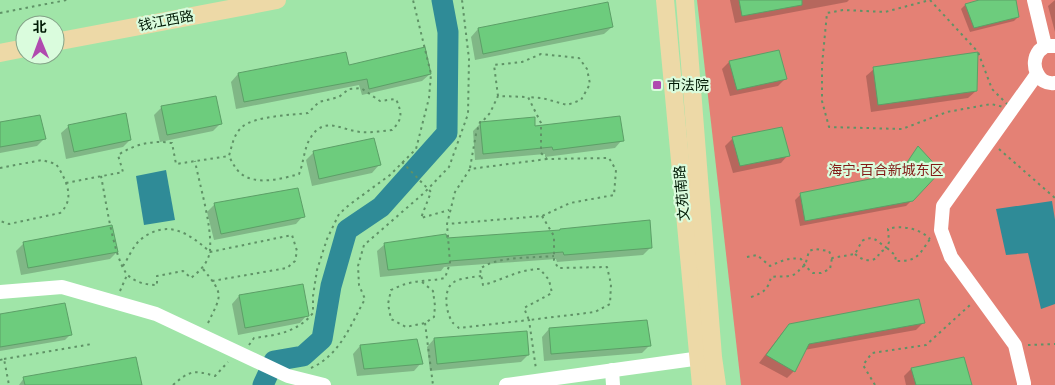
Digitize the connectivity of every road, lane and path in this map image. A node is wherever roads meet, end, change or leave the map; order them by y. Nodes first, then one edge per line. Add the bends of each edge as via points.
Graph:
1 (67, 0) edge
2 (277, 0) edge
3 (413, 0) edge
4 (462, 0) edge
5 (665, 0) edge
6 (685, 0) edge
7 (930, 0) edge
8 (1034, 0) edge
9 (0, 13) edge
10 (65, 40) edge
11 (1050, 46) edge
12 (15, 50) edge
13 (0, 53) edge
14 (1037, 74) junction
15 (1055, 83) edge
16 (498, 96) junction
17 (528, 96) junction
18 (1012, 109) junction
19 (990, 141) junction
20 (229, 156) junction
21 (547, 159) junction
22 (195, 161) junction
23 (403, 163) junction
24 (0, 168) edge
25 (470, 169) junction
26 (101, 176) junction
27 (66, 183) junction
28 (1055, 198) edge
29 (450, 210) junction
30 (542, 216) junction
31 (0, 221) edge
32 (446, 224) junction
33 (937, 238) junction
34 (887, 248) junction
35 (210, 252) junction
36 (855, 254) junction
37 (554, 256) junction
38 (747, 257) dead end
39 (832, 258) junction
40 (123, 266) junction
41 (805, 266) junction
42 (203, 269) junction
43 (127, 275) junction
44 (482, 276) junction
45 (212, 281) junction
46 (422, 282) junction
47 (0, 292) edge
48 (751, 296) dead end
49 (980, 296) junction
50 (115, 302) junction
51 (529, 320) junction
52 (425, 323) junction
53 (202, 336) junction
54 (92, 344) dead end
55 (1055, 344) edge
56 (1016, 345) junction
57 (247, 357) junction
58 (705, 358) junction
59 (4, 359) junction
60 (0, 360) edge
61 (612, 370) junction
62 (290, 376) junction
63 (537, 380) junction
64 (9, 385) edge
65 (173, 385) edge
66 (324, 385) edge
67 (433, 385) edge
68 (506, 385) edge
69 (613, 385) edge
70 (701, 385) edge
71 (717, 385) edge
72 (876, 385) edge
73 (1024, 385) edge

1 - 9 path
2 - 10 main road, 钱江西路
3 - 23 path via 431,74 429,98 416,149
4 - 62 path via 469,60 468,114 449,167 424,194 364,245 358,266 359,284 365,299 336,350 321,364
5 - 58 main road, 文苑南路
6 - 58 main road, 文苑南路
7 - 18 path via 978,52 992,89
7 - 18 path via 885,12 843,10 827,14 822,101 829,127 902,129 947,112 991,104
8 - 11 street
11 - 14 street via 1039,51
12 - 13 main road
14 - 15 street via 1042,82
14 - 18 street
16 - 17 path
16 - 17 path via 494,65 522,62 541,54 579,58 587,68 590,84 581,100 567,105
16 - 25 path via 490,113 480,122
17 - 21 path via 541,123 541,154
18 - 19 street
19 - 28 path
19 - 33 street via 944,206
20 - 20 path via 235,136 243,126 275,117 308,114 319,102 339,97 349,89 361,88 380,101 396,99 401,111 400,123 392,130 360,132 338,125 317,129 310,138 299,174 277,180 256,180 241,174
20 - 22 path
21 - 25 path
21 - 30 path via 609,158 616,170 614,195 570,203
22 - 26 path via 176,164 172,144 158,141 118,154 123,172
22 - 35 path
23 - 29 path via 431,192 421,218
23 - 57 path via 339,214 317,270 313,313 306,322 286,333 254,338 249,344
24 - 27 path via 42,160 56,164
25 - 29 path via 455,192
26 - 27 path
26 - 40 path
27 - 31 path via 69,192 66,208 60,213 9,224
29 - 32 path
30 - 32 path
30 - 37 path via 554,236
32 - 46 path via 450,264 444,278
33 - 34 path via 909,262 895,262 896,256
33 - 34 path via 904,227 891,228 888,229
33 - 49 street
34 - 36 path via 871,260
34 - 36 path via 876,238 866,238
35 - 40 path via 194,237 179,230 158,231 140,240
35 - 42 path
35 - 45 path via 292,236 296,251 295,261 287,268
36 - 39 path
37 - 44 path via 486,264 480,269
37 - 51 path via 558,268 607,267 611,284 610,304 595,312
38 - 41 path via 757,255 770,266 784,260 802,259
39 - 41 path via 830,269 821,273 813,273
39 - 41 path via 829,251 815,249 809,251
40 - 43 path
41 - 48 path via 793,276 771,277 767,289
42 - 43 path via 191,278 183,271 157,276 157,285 146,286
42 - 45 path
43 - 50 path
44 - 51 path via 483,285 526,269 540,269 550,280 552,293 524,308
44 - 51 path via 454,282 448,288 448,313 453,323 459,328
45 - 53 path via 220,298
46 - 52 path via 433,291 435,306 434,317
46 - 52 path via 391,290 388,304 391,319 406,327
47 - 50 street via 62,287
49 - 56 street
49 - 72 path via 926,345 872,353 863,365
50 - 53 street via 156,314
51 - 63 path
52 - 67 path
53 - 57 street
54 - 59 path
55 - 56 path
56 - 73 street
57 - 62 street
57 - 65 path via 242,366 228,362 215,376 188,372
58 - 61 street
58 - 70 main road, 文苑南路
58 - 71 main road, 文苑南路
59 - 60 path
59 - 64 path
61 - 63 street
61 - 69 street
62 - 66 street
63 - 68 street

